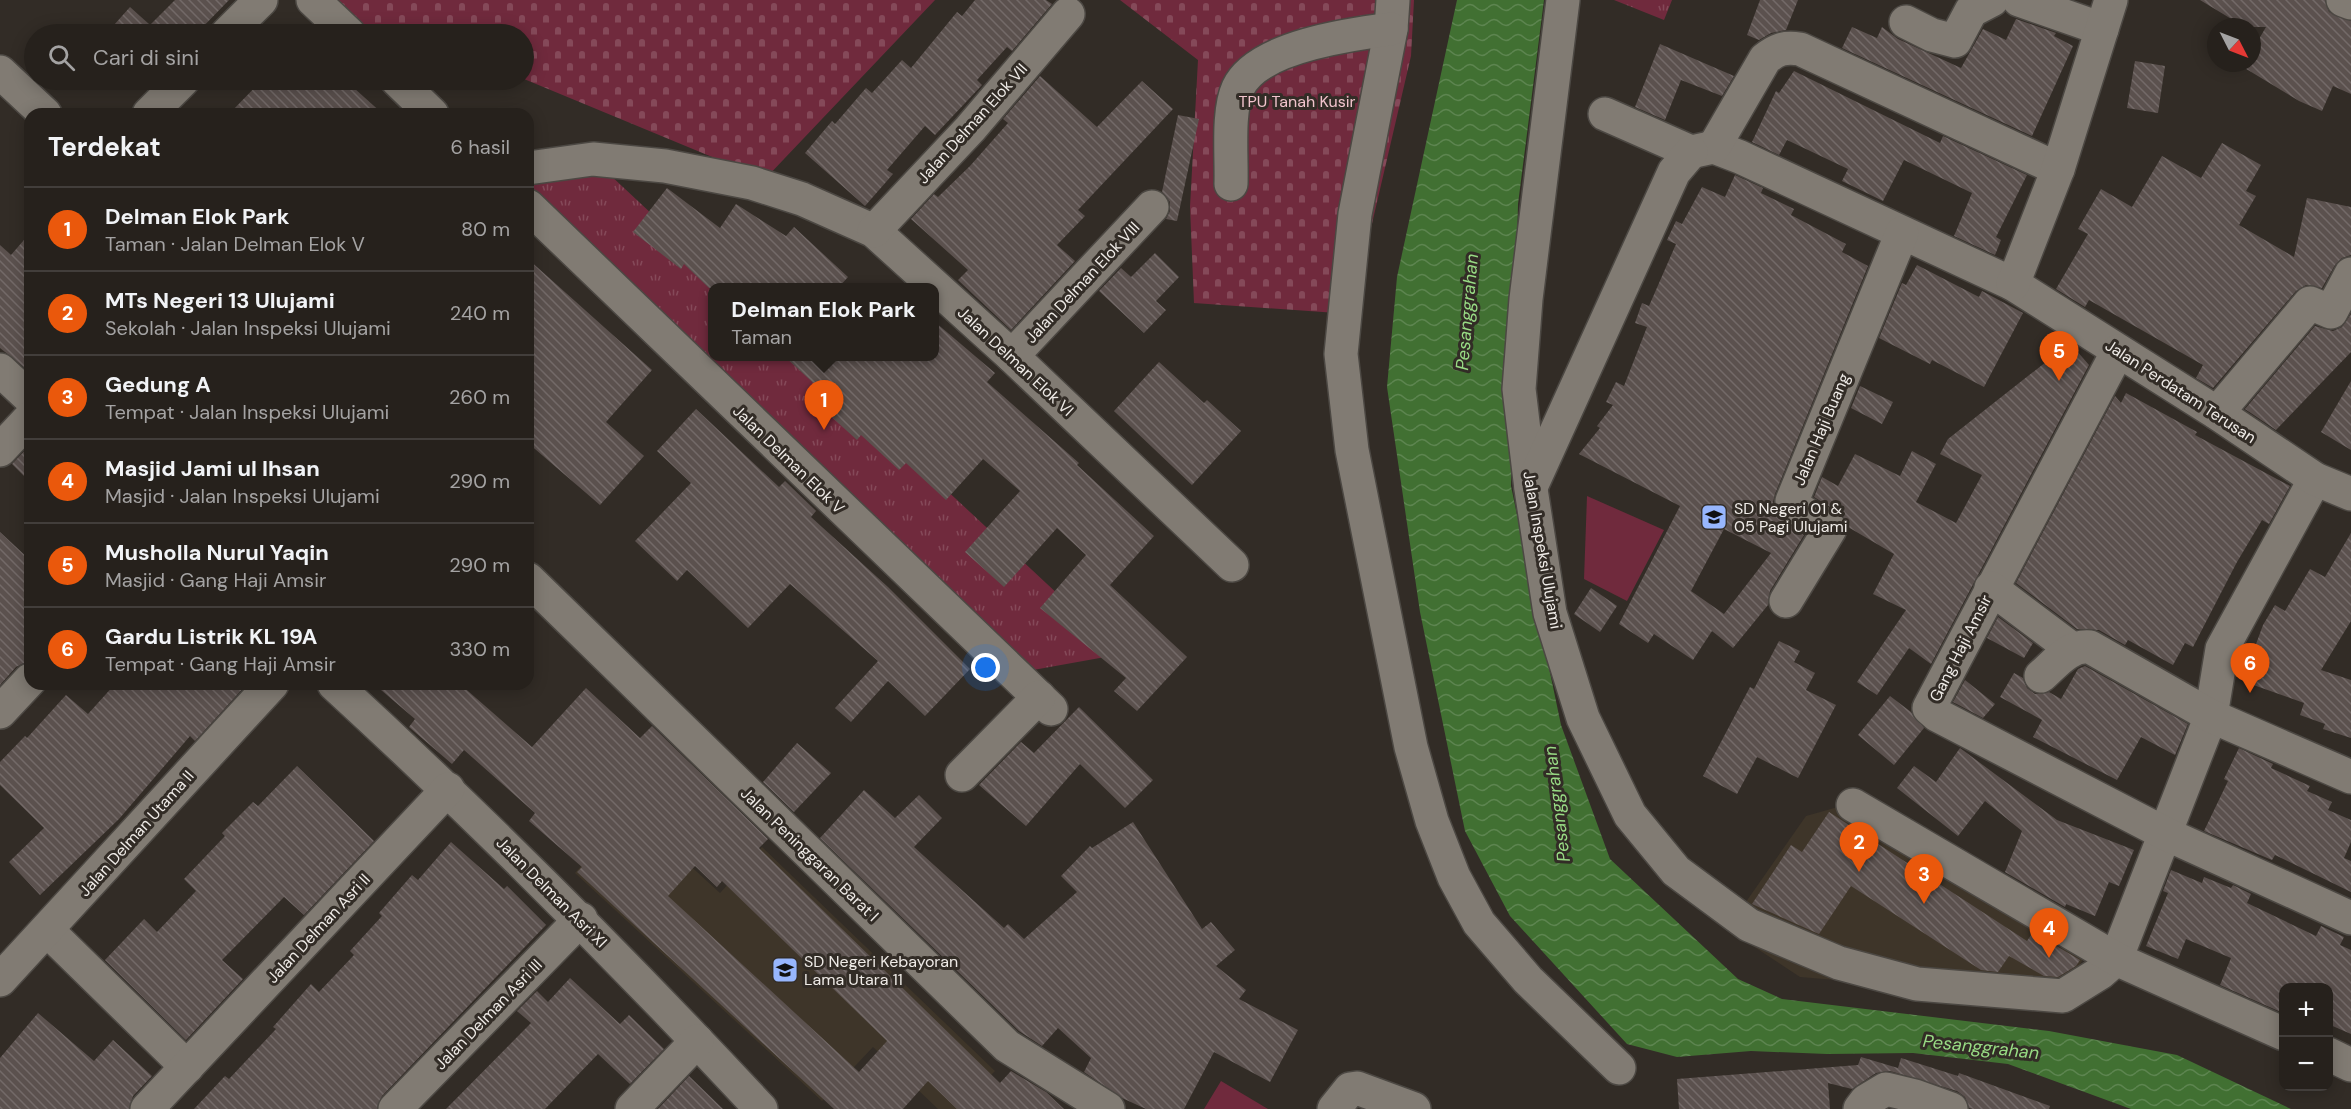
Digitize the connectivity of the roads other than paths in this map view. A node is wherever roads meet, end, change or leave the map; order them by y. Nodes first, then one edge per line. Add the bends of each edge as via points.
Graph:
1 (261, 0) edge
2 (313, 0) edge
3 (1563, 0) edge
4 (1992, 0) edge
5 (2019, 0) edge
6 (2343, 0) edge
7 (2351, 3) edge
8 (1068, 14) dead end
9 (1392, 14) edge
10 (2107, 15) edge
11 (1906, 22) dead end
12 (237, 24) edge
13 (338, 24) edge
14 (0, 72) edge
15 (173, 90) edge
16 (407, 90) edge
17 (39, 108) edge
18 (155, 108) edge
19 (426, 108) edge
20 (1605, 114) dead end
21 (1703, 149) junction
22 (534, 167) edge
23 (2058, 169) junction
24 (1232, 184) dead end
25 (1152, 207) dead end
26 (534, 212) edge
27 (874, 231) junction
28 (1902, 232) junction
29 (2351, 274) edge
30 (931, 283) edge
31 (2013, 284) junction
32 (939, 290) edge
33 (2118, 351) junction
34 (1012, 356) junction
35 (0, 370) edge
36 (24, 392) edge
37 (2217, 413) junction
38 (24, 424) edge
39 (0, 450) edge
40 (2315, 478) junction
41 (1531, 489) junction
42 (2351, 494) edge
43 (1232, 565) dead end
44 (534, 585) edge
45 (1991, 588) junction
46 (1785, 601) dead end
47 (2072, 649) junction
48 (2041, 676) dead end
49 (24, 686) edge
50 (267, 690) edge
51 (341, 690) edge
52 (0, 712) edge
53 (2211, 716) junction
54 (962, 775) dead end
55 (2351, 777) edge
56 (448, 789) junction
57 (1853, 805) dead end
58 (2166, 834) junction
59 (2351, 918) edge
60 (581, 919) junction
61 (47, 930) junction
62 (2116, 959) junction
63 (0, 980) edge
64 (2279, 1032) edge
65 (698, 1041) junction
66 (2333, 1056) edge
67 (2351, 1065) edge
68 (187, 1067) junction
69 (1619, 1068) dead end
70 (151, 1108) edge
71 (395, 1109) edge
72 (632, 1109) edge
73 (761, 1109) edge
74 (1108, 1109) edge
75 (1334, 1109) edge
76 (1414, 1109) edge
77 (1860, 1109) edge
78 (1951, 1109) edge

1 - 12 street
2 - 13 street
3 - 41 street, Jalan Inspeksi Ulujami via 1526,299 1520,389
4 - 11 street via 1969,14 1955,41
5 - 10 street
6 - 7 street
8 - 27 street, Jalan Delman Elok VII via 970,129
9 - 24 street via 1262,62 1250,73 1238,87 1233,106
9 - 69 street via 1355,214 1341,354 1352,450 1411,747 1432,821 1454,877 1479,923 1528,980
10 - 23 street
14 - 17 street
15 - 18 street
16 - 19 street
20 - 21 street
21 - 23 street via 1765,59 1777,49 1788,48 1800,49
21 - 28 street via 1740,157
21 - 41 street via 1674,172
22 - 27 street, Jalan Delman Elok VI via 593,159 665,166 752,183 802,199
23 - 31 street
25 - 34 street, Jalan Delman Elok VIII
26 - 54 street, Jalan Delman Elok V via 1045,703
27 - 30 street, Jalan Delman Elok VI
28 - 31 street
28 - 46 street, Jalan Haji Buang via 1792,501 1795,507 1830,529
29 - 37 street via 2331,312 2310,303
31 - 33 street, Jalan Perdatam Terusan
32 - 34 street, Jalan Delman Elok VI
33 - 37 street, Jalan Perdatam Terusan
33 - 45 street, Gang Haji Amsir
34 - 43 street, Jalan Delman Elok VI
35 - 36 street
37 - 40 street, Jalan Perdatam Terusan
38 - 39 street
40 - 42 street, Jalan Perdatam Terusan
40 - 53 street via 2222,649
41 - 62 street, Jalan Inspeksi Ulujami via 1550,613 1583,718 1630,815 1676,871 1749,925 1839,963 1917,984 2063,996 2100,974
44 - 74 street, Jalan Peninggaran Barat I via 1007,1046
45 - 47 street
45 - 58 street, Gang Haji Amsir via 1929,708
47 - 48 street
47 - 53 street via 2090,647
49 - 52 street
50 - 61 street, Jalan Delman Utama II
51 - 56 street, Jalan Delman Asri XI
53 - 55 street
53 - 58 street
56 - 60 street, Jalan Delman Asri XI
56 - 68 street, Jalan Delman Asri II
57 - 62 street
58 - 59 street
58 - 62 street
60 - 65 street, Jalan Delman Asri XI
60 - 71 street, Jalan Delman Asri III
61 - 63 street, Jalan Delman Utama II
61 - 68 street
62 - 64 street
65 - 72 street
65 - 73 street, Jalan Delman Asri XI
66 - 67 street
68 - 70 street, Jalan Delman Asri II
75 - 76 street via 1350,1089 1357,1088
77 - 78 street via 1886,1089

